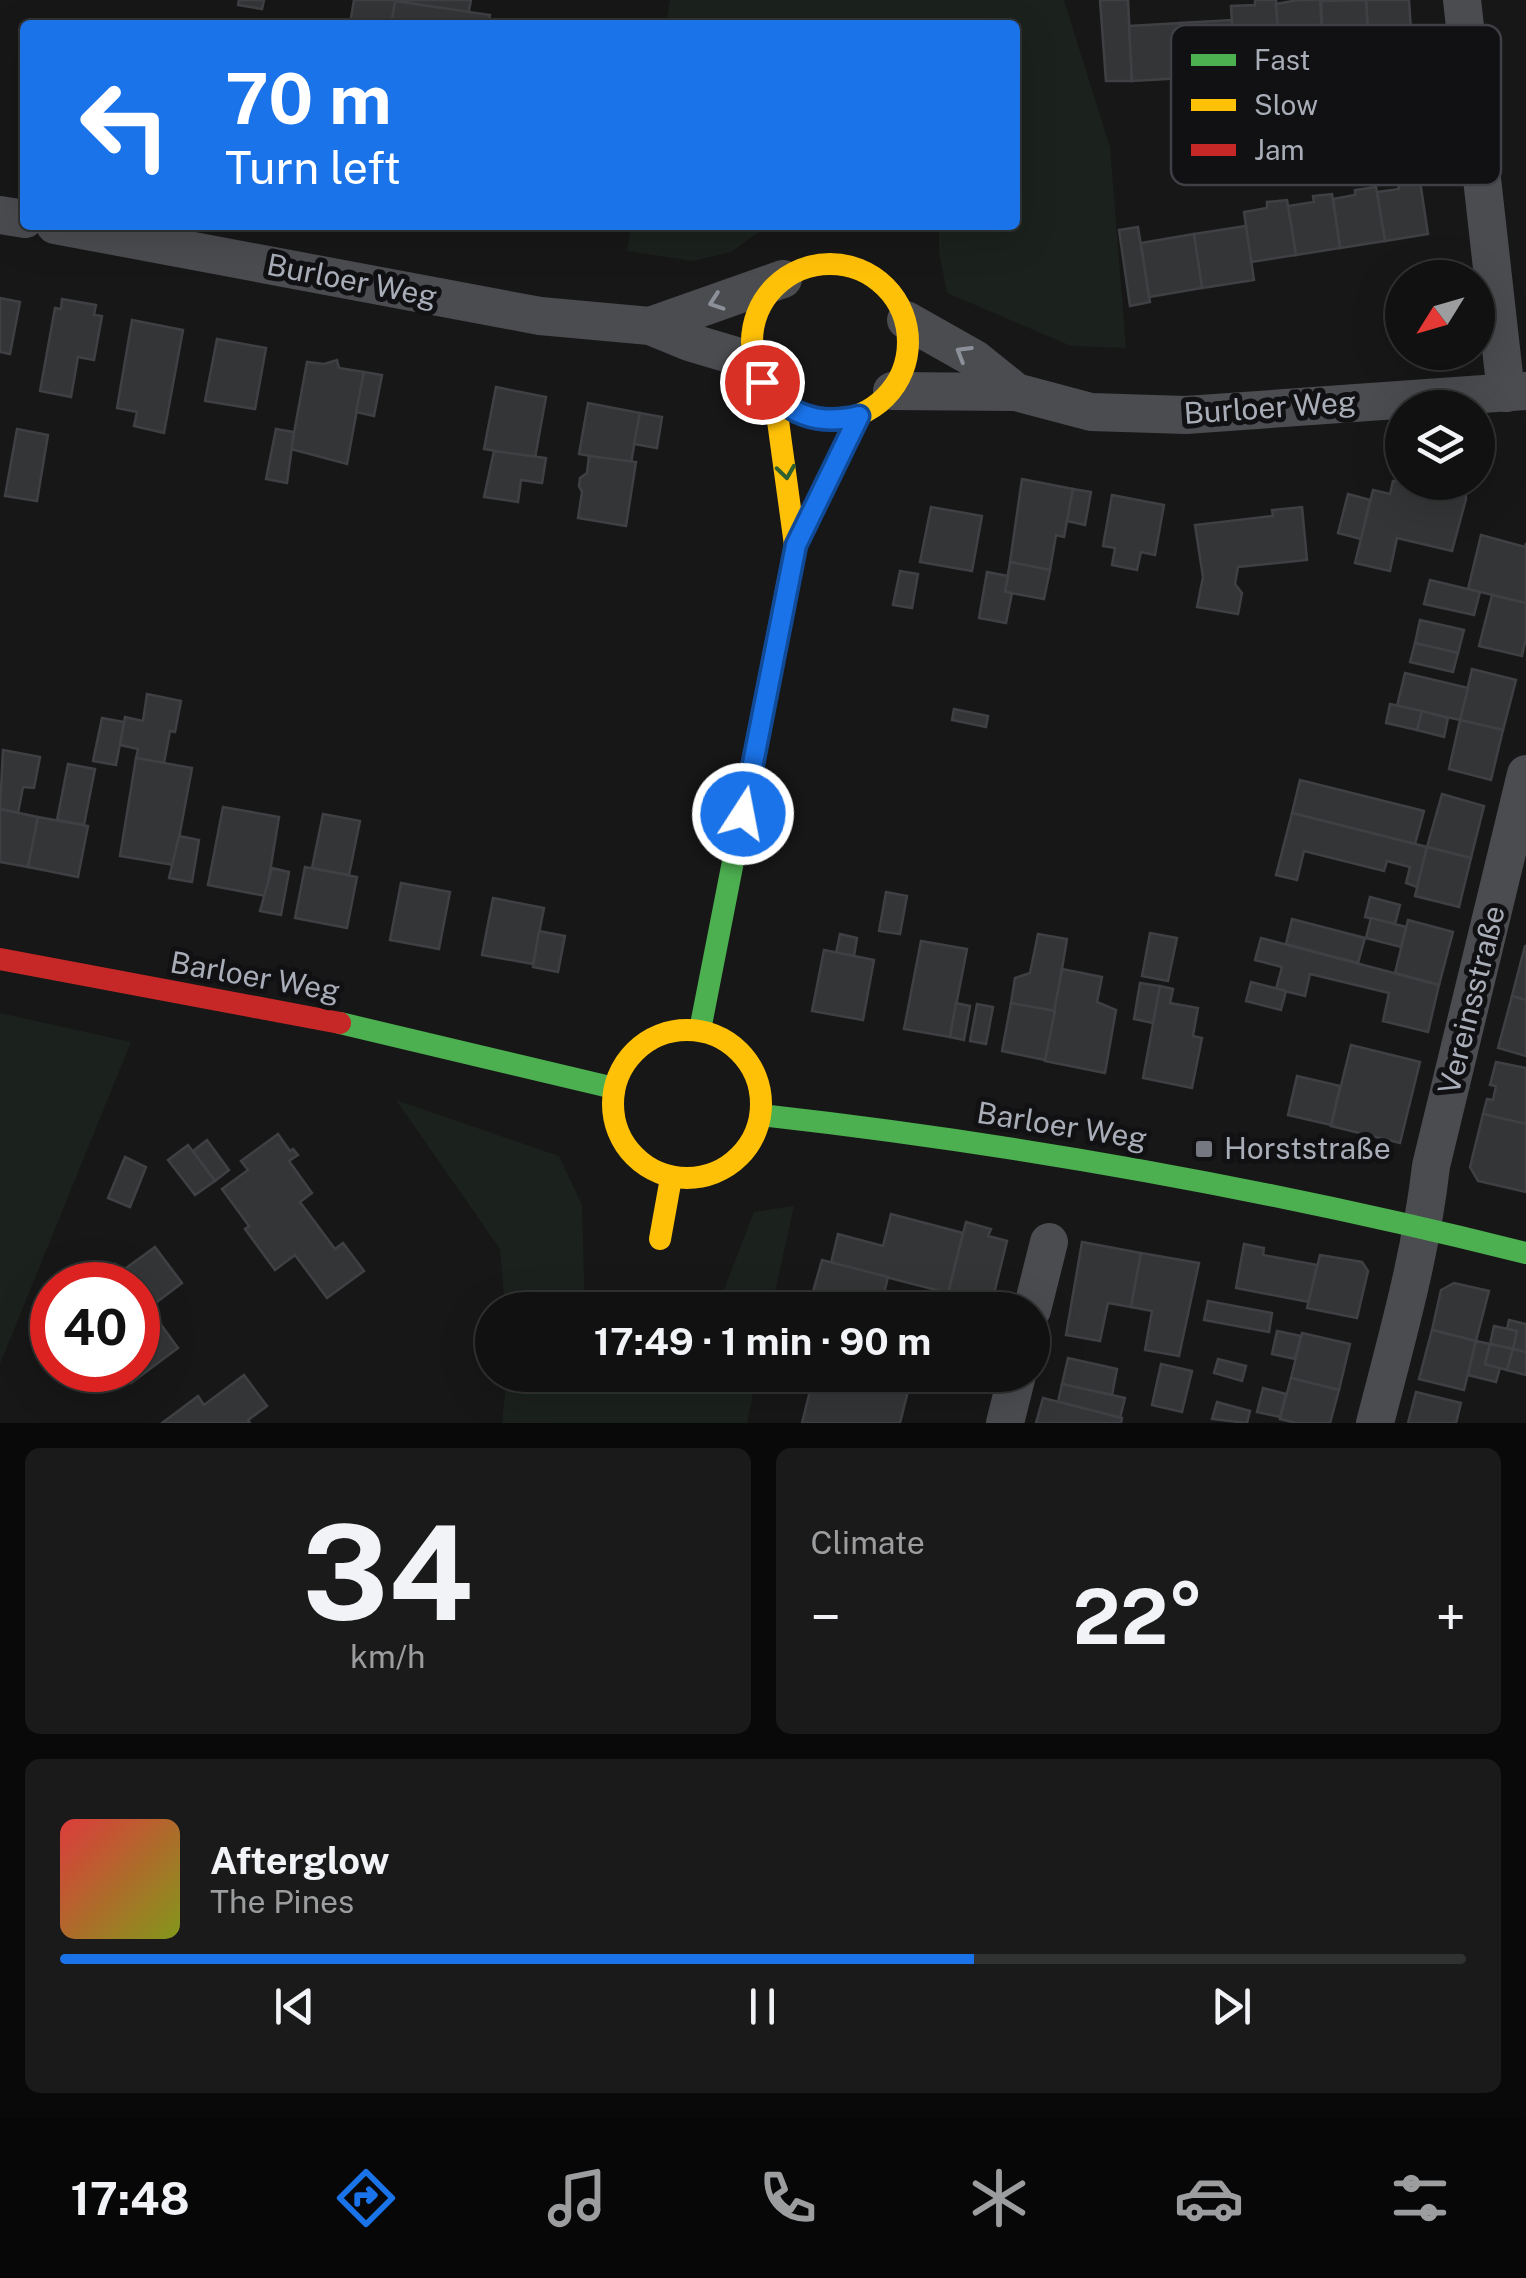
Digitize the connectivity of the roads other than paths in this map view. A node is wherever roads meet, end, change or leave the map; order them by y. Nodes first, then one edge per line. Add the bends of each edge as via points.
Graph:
1 (1462, 0) edge
2 (1465, 25) edge
3 (1487, 185) edge
4 (82, 230) edge
5 (862, 239) dead end
6 (855, 268) junction
7 (783, 278) junction
8 (906, 320) junction
9 (650, 326) junction
10 (753, 361) junction
11 (892, 391) junction
12 (1016, 392) junction
13 (1516, 392) edge
14 (775, 399) junction
15 (859, 416) junction
16 (796, 545) junction
17 (1526, 774) edge
18 (0, 959) edge
19 (700, 1030) junction
20 (614, 1088) junction
21 (762, 1114) junction
22 (671, 1178) junction
23 (1424, 1226) junction
24 (660, 1239) dead end
25 (1049, 1242) dead end
26 (1526, 1253) edge
27 (1036, 1292) edge
28 (1013, 1392) edge
29 (1005, 1423) edge
30 (1375, 1423) edge

1 - 2 street
3 - 13 street
4 - 9 street, Burloer Weg via 540,316
5 - 6 street
6 - 7 street via 831,263
6 - 8 street via 894,297
7 -> 9 street, Burloer Weg
7 - 10 street via 756,314
8 - 11 street via 906,363
12 -> 8 street, Burloer Weg via 975,359
9 - 10 street, Burloer Weg
10 - 14 street
11 - 12 street, Burloer Weg
11 - 15 street
12 - 13 street, Burloer Weg via 1091,412 1186,416
14 - 15 street via 815,420
14 -> 16 street
15 - 16 street
16 - 19 street
17 - 23 street, Vereinsstraße via 1431,1166
18 - 20 street, Barloer Weg via 348,1024
19 - 20 street via 654,1037 635,1050
19 - 21 street via 722,1038 754,1070
20 - 22 street via 619,1136 649,1170
21 - 22 street via 740,1158 695,1179
21 - 23 street, Barloer Weg via 1071,1156
22 - 24 street
23 - 26 street, Barloer Weg
23 - 30 street
25 - 27 street
28 - 29 street

